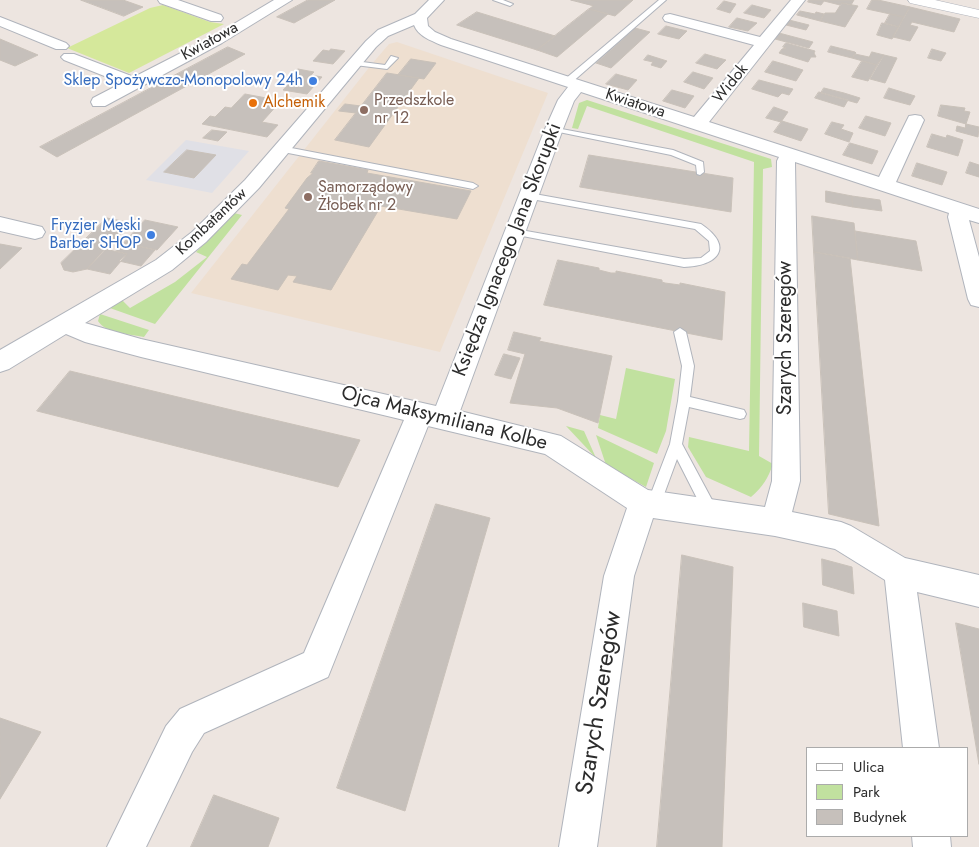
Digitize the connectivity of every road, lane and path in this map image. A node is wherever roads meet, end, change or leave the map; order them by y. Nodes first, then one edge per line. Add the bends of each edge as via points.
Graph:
1 (165, 0) edge
2 (285, 0) edge
3 (437, 0) edge
4 (496, 0) edge
5 (664, 0) edge
6 (798, 0) edge
7 (915, 0) edge
8 (510, 4) dead end
9 (979, 14) edge
10 (420, 17) junction
11 (216, 18) dead end
12 (670, 18) dead end
13 (0, 21) edge
14 (383, 33) junction
15 (430, 35) junction
16 (764, 43) junction
17 (394, 58) dead end
18 (356, 62) junction
19 (134, 83) junction
20 (572, 84) junction
21 (98, 102) dead end
22 (915, 120) dead end
23 (697, 125) junction
24 (554, 129) junction
25 (282, 149) junction
26 (790, 154) junction
27 (700, 172) dead end
28 (885, 185) junction
29 (473, 186) dead end
30 (529, 196) junction
31 (970, 212) edge
32 (0, 224) edge
33 (35, 232) dead end
34 (515, 232) junction
35 (979, 299) edge
36 (66, 323) junction
37 (680, 332) dead end
38 (0, 362) edge
39 (684, 402) junction
40 (740, 414) dead end
41 (432, 415) junction
42 (676, 444) junction
43 (648, 503) junction
44 (712, 513) junction
45 (775, 522) junction
46 (900, 572) junction
47 (979, 591) edge
48 (921, 747) edge
49 (126, 847) edge
50 (578, 847) edge

1 - 11 street
2 - 19 street, Kwiatowa
3 - 10 street
4 - 8 lane
5 - 20 lane
6 - 16 street, Widok
7 - 9 main road
10 - 14 street, Kombatantów
10 - 15 street via 421,27
12 - 16 street, Widok
13 - 19 street
14 - 15 street
14 - 18 street, Kombatantów
15 - 20 street, Kwiatowa
16 - 23 street, Widok
17 - 18 lane via 387,67
18 - 25 street, Kombatantów
19 - 21 street, Kwiatowa
20 - 23 street, Kwiatowa
20 - 24 street, Księdza Ignacego Jana Skorupki
22 - 28 street
23 - 26 street, Kwiatowa
24 - 27 lane via 673,153 700,164
24 - 30 street, Księdza Ignacego Jana Skorupki
25 - 29 lane
25 - 36 street, Kombatantów via 199,237 164,265
26 - 28 street, Kwiatowa
26 - 45 street, Szarych Szeregów via 786,161 786,481
28 - 31 street, Kwiatowa
30 - 34 street, Księdza Ignacego Jana Skorupki
30 - 34 lane via 698,226 714,238 716,251 704,262 684,263
31 - 35 street via 958,217
32 - 33 street
34 - 41 street, Księdza Ignacego Jana Skorupki
36 - 38 street, Kombatantów
36 - 41 street, Ojca Maksymiliana Kolbe via 85,334
37 - 39 lane via 688,366
39 - 40 lane
39 - 42 lane
41 - 43 street, Ojca Maksymiliana Kolbe via 552,444
41 - 49 street, Księdza Ignacego Jana Skorupki via 316,665 192,722 179,740
42 - 43 lane
42 - 44 lane
43 - 44 street, Ojca Maksymiliana Kolbe
43 - 50 street, Szarych Szeregów via 619,576
44 - 45 street, Ojca Maksymiliana Kolbe
45 - 46 street, Ojca Maksymiliana Kolbe via 841,536
46 - 47 street, Ojca Maksymiliana Kolbe
46 - 48 street

